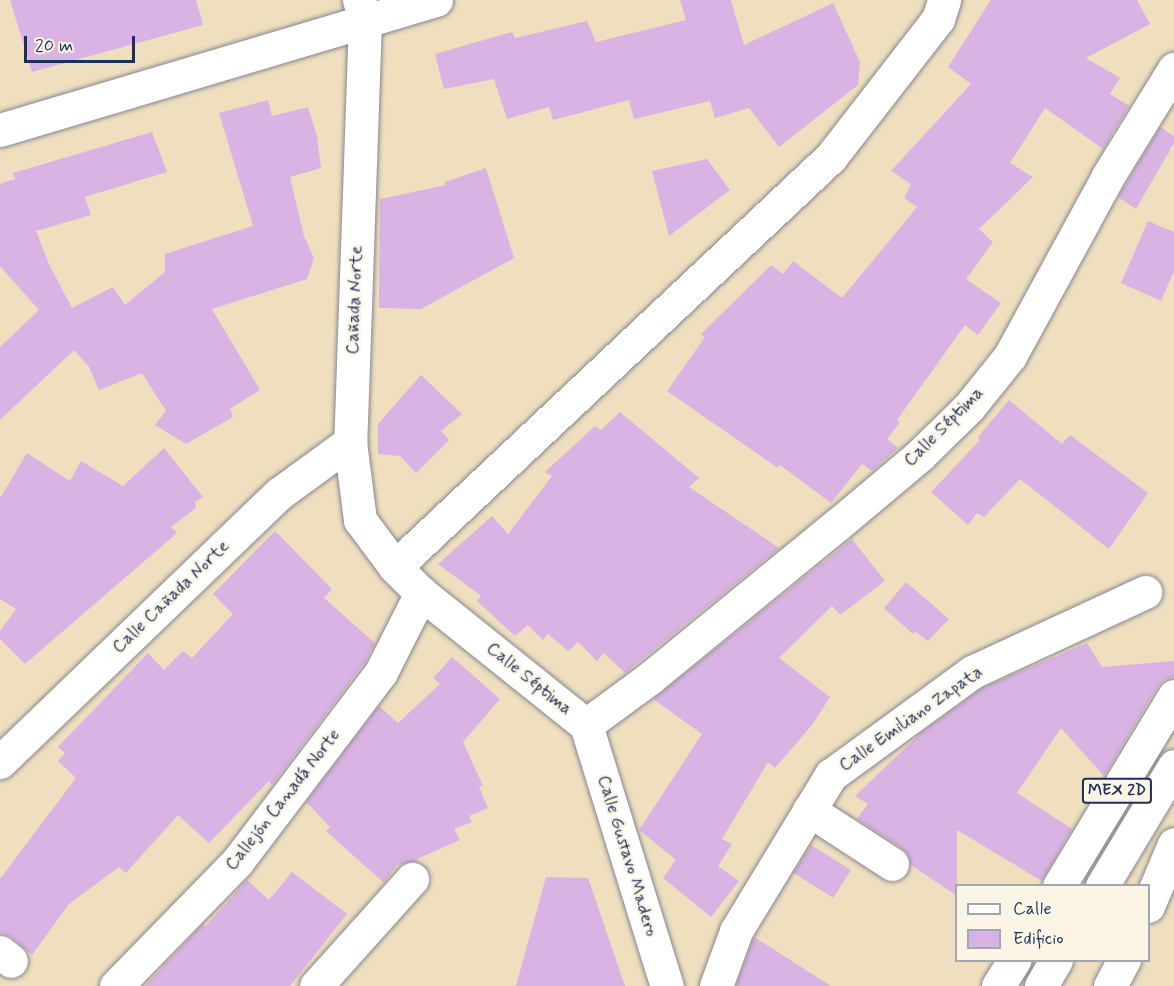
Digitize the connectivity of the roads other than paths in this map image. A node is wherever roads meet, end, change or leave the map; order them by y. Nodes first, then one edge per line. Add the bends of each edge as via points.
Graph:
1 (436, 0) edge
2 (944, 0) edge
3 (362, 10) edge
4 (1174, 69) edge
5 (0, 129) edge
6 (350, 442) junction
7 (395, 567) junction
8 (421, 592) junction
9 (1145, 592) dead end
10 (1174, 696) edge
11 (586, 725) junction
12 (0, 762) edge
13 (1174, 766) edge
14 (809, 810) junction
15 (1174, 844) edge
16 (891, 864) dead end
17 (412, 879) dead end
18 (1060, 884) edge
19 (1103, 884) edge
20 (1150, 904) edge
21 (1013, 962) edge
22 (1055, 962) edge
23 (1123, 962) edge
24 (116, 986) edge
25 (316, 986) edge
26 (667, 986) edge
27 (716, 986) edge
28 (999, 986) edge
29 (1041, 986) edge
30 (1110, 986) edge

1 - 3 main road
2 - 7 main road via 938,19 831,157
3 - 5 main road
3 - 6 main road, Cañada Norte
4 - 11 main road, Calle Séptima via 1108,176 1010,356 969,407 837,525 651,678
6 - 7 main road, Cañada Norte via 360,520
6 - 12 main road, Calle Cañada Norte via 280,493
7 - 8 main road, Calle Séptima
8 - 11 main road, Calle Séptima
8 - 24 main road, Callejón Canadá Norte via 381,672 237,862
9 - 14 main road, Calle Emiliano Zapata via 972,672 831,775
10 - 18 main road, MEX 2D
11 - 26 main road, Calle Gustavo Madero
13 - 19 main road, MEX 2D
14 - 16 main road
14 - 27 main road, Calle Emiliano Zapata via 736,931
15 - 20 main road
17 - 25 main road
21 - 28 main road
22 - 29 main road
23 - 30 main road

